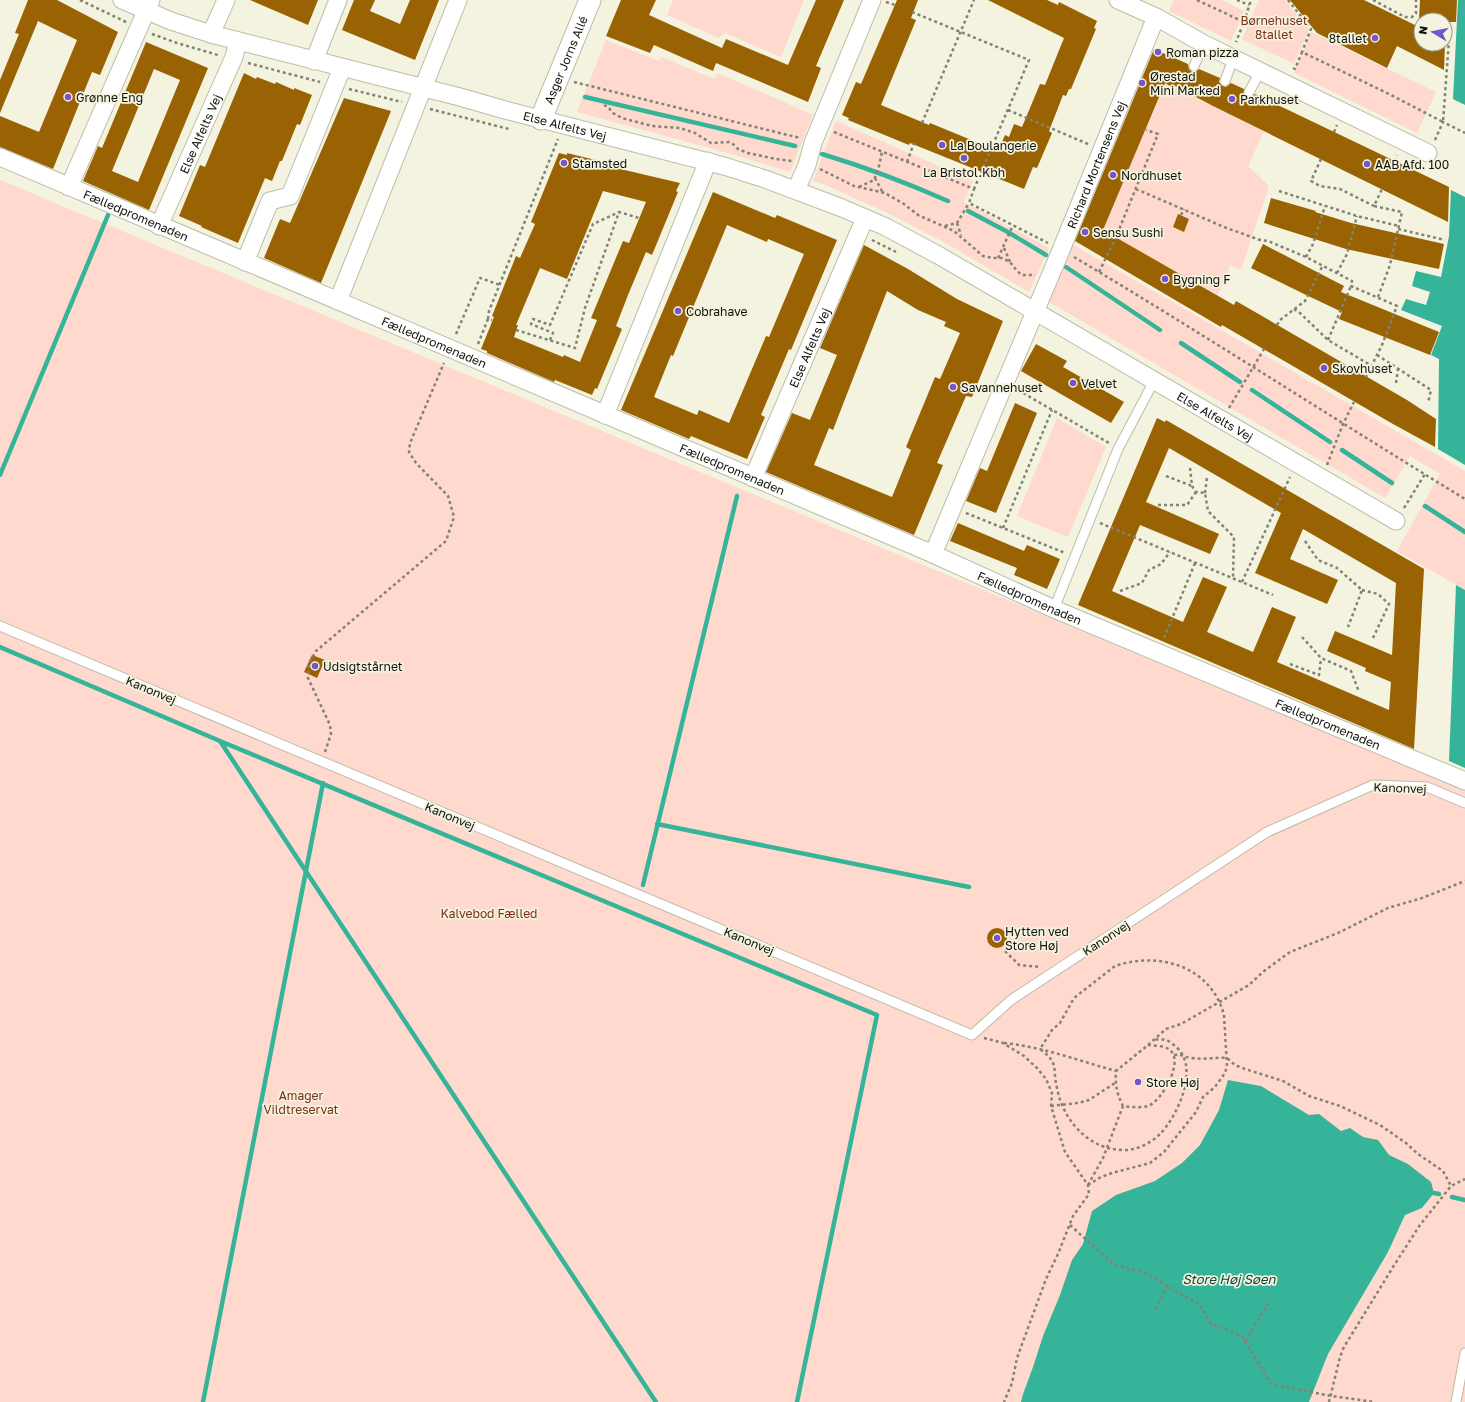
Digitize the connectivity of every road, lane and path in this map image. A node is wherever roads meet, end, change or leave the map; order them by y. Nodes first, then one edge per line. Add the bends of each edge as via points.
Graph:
1 (80, 0) edge
2 (122, 0) edge
3 (226, 0) edge
4 (338, 0) edge
5 (458, 0) edge
6 (590, 0) edge
7 (872, 0) edge
8 (974, 0) edge
9 (1118, 0) edge
10 (1197, 0) edge
11 (1237, 0) edge
12 (1251, 0) edge
13 (1288, 0) edge
14 (1373, 0) edge
15 (1416, 0) edge
16 (148, 6) edge
17 (1249, 6) junction
18 (912, 12) dead end
19 (1156, 17) junction
20 (1244, 22) junction
21 (139, 28) junction
22 (960, 32) junction
23 (211, 34) junction
24 (238, 42) junction
25 (1204, 44) junction
26 (1238, 52) junction
27 (1302, 52) junction
28 (1448, 52) edge
29 (233, 60) junction
30 (314, 61) junction
31 (1194, 66) dead end
32 (1288, 66) dead end
33 (342, 68) junction
34 (1260, 72) junction
35 (558, 78) junction
36 (1225, 81) dead end
37 (335, 85) junction
38 (423, 88) junction
39 (1249, 92) dead end
40 (416, 105) junction
41 (604, 105) dead end
42 (1008, 110) junction
43 (541, 119) junction
44 (1443, 122) junction
45 (922, 123) dead end
46 (563, 125) junction
47 (512, 130) dead end
48 (1146, 130) dead end
49 (1465, 133) edge
50 (557, 141) junction
51 (564, 143) dead end
52 (813, 143) junction
53 (914, 143) dead end
54 (1102, 150) junction
55 (882, 152) junction
56 (1428, 153) joint
57 (0, 158) edge
58 (1321, 159) dead end
59 (708, 162) junction
60 (794, 162) dead end
61 (907, 162) junction
62 (818, 168) dead end
63 (875, 178) junction
64 (69, 187) junction
65 (858, 187) junction
66 (1136, 189) junction
67 (1382, 189) dead end
68 (796, 190) junction
69 (974, 190) junction
70 (1279, 191) dead end
71 (883, 193) junction
72 (969, 203) junction
73 (1325, 206) junction
74 (1374, 206) junction
75 (1184, 209) junction
76 (620, 212) junction
77 (1181, 215) dead end
78 (1357, 216) junction
79 (639, 218) dead end
80 (865, 218) junction
81 (957, 223) junction
82 (159, 226) junction
83 (943, 226) junction
84 (1012, 226) junction
85 (1398, 228) junction
86 (858, 233) junction
87 (961, 236) junction
88 (1445, 240) dead end
89 (1004, 247) junction
90 (1061, 250) junction
91 (898, 253) dead end
92 (1306, 256) junction
93 (998, 258) junction
94 (245, 262) junction
95 (1010, 262) junction
96 (1324, 265) junction
97 (1099, 272) junction
98 (1337, 272) junction
99 (1037, 275) dead end
100 (500, 285) junction
101 (1351, 286) junction
102 (1378, 298) junction
103 (338, 301) junction
104 (1294, 309) junction
105 (1034, 311) junction
106 (488, 319) junction
107 (492, 320) dead end
108 (1277, 325) dead end
109 (516, 330) dead end
110 (550, 340) junction
111 (1328, 340) junction
112 (450, 349) junction
113 (1264, 349) dead end
114 (1377, 355) junction
115 (472, 358) junction
116 (1372, 366) junction
117 (1254, 368) junction
118 (1398, 369) junction
119 (1366, 377) dead end
120 (1154, 381) junction
121 (1005, 383) junction
122 (1396, 383) dead end
123 (1354, 402) dead end
124 (1428, 403) dead end
125 (1052, 410) junction
126 (605, 415) junction
127 (1222, 420) junction
128 (1343, 424) junction
129 (1118, 448) junction
130 (1190, 468) dead end
131 (1293, 471) junction
132 (1425, 474) junction
133 (1166, 476) dead end
134 (1284, 476) dead end
135 (1207, 477) dead end
136 (1320, 477) junction
137 (753, 478) junction
138 (1192, 486) junction
139 (1196, 492) junction
140 (1204, 493) junction
141 (1465, 499) edge
142 (1158, 505) dead end
143 (952, 508) junction
144 (1090, 519) junction
145 (1396, 522) joint
146 (1003, 528) junction
147 (1305, 541) dead end
148 (1170, 552) junction
149 (933, 554) junction
150 (1075, 556) junction
151 (1195, 563) junction
152 (1233, 578) junction
153 (1242, 582) junction
154 (1362, 590) junction
155 (1120, 592) dead end
156 (1273, 595) dead end
157 (1054, 609) junction
158 (0, 626) edge
159 (1348, 628) dead end
160 (1302, 636) dead end
161 (1373, 638) dead end
162 (1158, 652) junction
163 (1321, 658) junction
164 (1290, 664) dead end
165 (1359, 692) dead end
166 (321, 762) junction
167 (1465, 781) edge
168 (1465, 803) edge
169 (1465, 881) edge
170 (1005, 952) dead end
171 (1048, 975) junction
172 (1219, 1002) junction
173 (972, 1035) junction
174 (1154, 1040) junction
175 (1003, 1043) junction
176 (1148, 1045) junction
177 (1040, 1049) junction
178 (1174, 1055) junction
179 (1184, 1055) junction
180 (1227, 1058) junction
181 (1116, 1072) junction
182 (1115, 1083) junction
183 (1062, 1104) junction
184 (1051, 1106) junction
185 (1124, 1106) junction
186 (1107, 1148) junction
187 (1465, 1179) edge
188 (1088, 1185) junction
189 (1451, 1186) junction
190 (1070, 1225) junction
191 (1168, 1287) junction
192 (1270, 1301) dead end
193 (1155, 1310) dead end
194 (1244, 1340) junction
195 (1465, 1353) edge
196 (1331, 1396) junction
197 (1004, 1402) edge
198 (1329, 1402) edge
199 (1375, 1402) edge
200 (1456, 1402) edge

1 - 21 path
2 - 16 street, Else Alfelts Vej
3 - 23 street
4 - 30 street
5 - 38 street
6 - 35 street, Asger Jorns Allé
7 - 52 street
8 - 22 path
9 - 19 street
10 - 20 path
11 - 17 path
12 - 17 path
13 - 27 path via 1311,29
14 - 15 path via 1405,17 1412,17 1416,13
16 - 21 street
16 - 23 street, Else Alfelts Vej
17 - 20 path
18 - 22 path
19 - 25 street
19 - 54 street, Richard Mortensens Vej
20 - 26 path via 1235,42
21 - 29 path
21 - 64 street
22 - 42 path via 1029,60
22 - 45 path
23 - 24 street, Else Alfelts Vej
24 - 29 street, Else Alfelts Vej
24 - 30 street, Else Alfelts Vej
25 - 26 street
25 - 31 lane
26 - 34 street
26 - 36 lane
27 - 32 path via 1295,69
27 - 44 path
28 - 44 path
29 - 37 path
29 - 82 street, Else Alfelts Vej
30 - 33 street, Else Alfelts Vej
33 - 37 street
33 - 38 street, Else Alfelts Vej
34 - 39 lane
34 - 56 street
35 - 43 street, Asger Jorns Allé
35 - 52 path
37 - 40 path
37 - 94 street via 290,196 270,202
38 - 40 street
38 - 43 street, Else Alfelts Vej
40 - 47 path
40 - 103 street
41 - 60 path via 622,118 652,126 680,128 695,133 711,143 729,142 748,152
42 - 54 path
42 - 69 path
43 - 46 street, Else Alfelts Vej
44 - 49 path
44 - 56 path
46 - 50 path
46 - 59 street, Else Alfelts Vej
48 - 66 path via 1158,134
50 - 51 path
50 - 100 path
52 - 55 path via 831,131
52 - 68 street
53 - 61 path
54 - 90 street, Richard Mortensens Vej
55 - 61 path
55 - 63 path
57 - 64 street, Fælledpromenaden
58 - 74 path via 1310,181 1320,186 1340,189
59 - 68 street, Else Alfelts Vej
59 - 126 street
61 - 69 path
62 - 65 path
63 - 65 path
63 - 71 path
64 - 82 street, Fælledpromenaden
65 - 71 path
66 - 75 path
66 - 97 path
67 - 74 path
68 - 80 street, Else Alfelts Vej
69 - 72 path
70 - 73 path
71 - 83 path via 918,215
72 - 81 path
72 - 84 path
73 - 78 path
73 - 92 path via 1313,244
74 - 85 path via 1402,212
75 - 77 path
75 - 92 path
76 - 79 path
76 - 110 path via 585,308 575,348
76 - 110 path via 593,224 550,325 533,318 531,324 553,333
78 - 85 path
78 - 98 path via 1348,254
80 - 86 street, Else Alfelts Vej
80 - 105 street, Else Alfelts Vej via 922,246
81 - 83 path
81 - 87 path
82 - 94 street, Fælledpromenaden
83 - 87 path
84 - 89 path
84 - 90 path
85 - 88 path
85 - 102 path via 1390,265
86 - 91 path
86 - 137 street, Else Alfelts Vej
87 - 93 path via 983,256
89 - 93 path
89 - 95 path
90 - 97 path
90 - 105 street, Richard Mortensens Vej
92 - 96 path
93 - 95 path
94 - 103 street, Fælledpromenaden
95 - 99 path via 1019,274
96 - 98 path
96 - 104 path via 1305,301
97 - 117 path
98 - 101 path via 1352,281
100 - 106 path
100 - 112 path via 480,278
101 - 102 path
101 - 111 path
102 - 114 path via 1397,306
103 - 112 street, Fælledpromenaden
104 - 108 path
104 - 111 path
105 - 120 street, Else Alfelts Vej
105 - 121 street
106 - 107 path
106 - 115 path
109 - 110 path
111 - 116 path
112 - 115 street, Fælledpromenaden
112 - 166 path via 410,442 409,452 416,463 448,496 454,517 446,541 316,651 309,663 308,678 330,725 331,734
113 - 117 path
114 - 116 path
114 - 118 path
115 - 126 street, Fælledpromenaden
116 - 119 path
117 - 127 path
117 - 128 path
118 - 122 path
118 - 124 path via 1431,390
120 - 127 street, Else Alfelts Vej
120 - 129 lane
121 - 125 path
121 - 143 street
123 - 128 path
125 - 129 path
125 - 146 path
126 - 137 street, Fælledpromenaden
127 - 131 street, Else Alfelts Vej
128 - 132 path
128 - 136 path
129 - 144 lane
130 - 138 path
131 - 134 path
131 - 136 street, Else Alfelts Vej
131 - 153 path
132 - 141 path
132 - 145 path
133 - 138 path
135 - 140 path
136 - 145 street, Else Alfelts Vej
137 - 149 street, Fælledpromenaden
138 - 139 path
139 - 140 path
139 - 142 path via 1187,505
140 - 152 path via 1208,511 1234,537
143 - 146 path
143 - 149 street
144 - 148 path
144 - 150 lane
146 - 150 path
147 - 154 path via 1318,560 1337,568
148 - 151 path
148 - 155 path via 1161,564 1149,570 1142,583
149 - 157 street, Fælledpromenaden
150 - 157 lane
151 - 152 path
151 - 162 path
152 - 153 path
153 - 156 path
154 - 159 path
154 - 161 path via 1378,594 1389,604
157 - 162 street, Fælledpromenaden
158 - 166 lane, Kanonvej
160 - 163 path
162 - 167 street, Fælledpromenaden
163 - 164 path via 1319,675
163 - 165 path via 1351,671
166 - 173 lane, Kanonvej
168 - 171 lane, Kanonvej via 1427,787 1373,785 1266,832
169 - 172 path via 1388,908 1338,933 1290,952 1249,985
170 - 171 path via 1019,965 1044,967
171 - 173 lane, Kanonvej via 1011,1000
172 - 174 path via 1166,1029
172 - 177 path via 1210,985 1194,971 1152,960 1120,964 1074,998 1060,1023 1052,1030
172 - 180 path via 1224,1015
173 - 175 path
174 - 176 path
174 - 179 path via 1167,1040
175 - 177 path
175 - 184 path via 1024,1056 1046,1079 1052,1093
176 - 178 path via 1164,1046
176 - 181 path
177 - 181 path
177 - 183 path via 1055,1065 1057,1090
178 - 179 path
178 - 185 path via 1171,1076 1157,1100 1148,1106
179 - 180 path via 1192,1058
179 - 186 path via 1184,1094 1161,1133 1133,1149
180 - 188 path via 1227,1066 1222,1077 1203,1097 1196,1112 1164,1152 1150,1162 1101,1177
180 - 189 path via 1235,1065 1283,1081 1309,1096 1340,1106 1380,1125 1443,1171
181 - 182 path
182 - 183 path via 1089,1100
182 - 185 path via 1117,1094
183 - 184 path
183 - 186 path via 1082,1135
184 - 188 path via 1065,1152
185 - 186 path
186 - 188 path
187 - 189 path
188 - 190 path via 1089,1194 1073,1216
189 - 196 path via 1408,1243 1344,1347
190 - 191 path via 1113,1264 1145,1273
190 - 197 path via 1046,1280 1017,1358 1012,1383
191 - 193 path
191 - 194 path via 1200,1305 1211,1324 1242,1336
192 - 194 path
194 - 196 path via 1271,1384
195 - 200 lane
196 - 198 path
196 - 199 path

